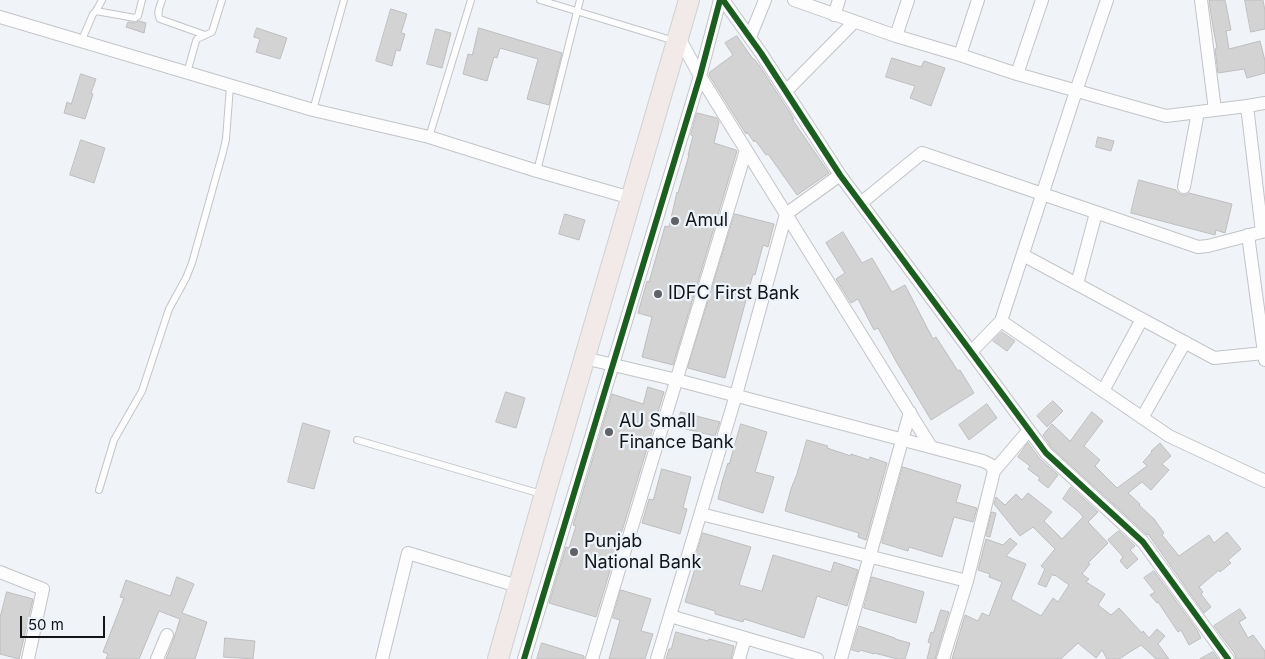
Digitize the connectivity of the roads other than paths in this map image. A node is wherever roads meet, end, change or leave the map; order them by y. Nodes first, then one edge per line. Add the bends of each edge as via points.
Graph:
1 (102, 0) edge
2 (142, 0) edge
3 (162, 0) edge
4 (222, 0) edge
5 (344, 0) edge
6 (471, 0) edge
7 (540, 0) edge
8 (580, 0) edge
9 (680, 0) edge
10 (689, 0) edge
11 (721, 0) edge
12 (765, 0) edge
13 (794, 0) edge
14 (839, 0) edge
15 (908, 0) edge
16 (978, 0) edge
17 (1042, 0) edge
18 (1107, 0) edge
19 (1201, 0) edge
20 (96, 11) junction
21 (578, 12) junction
22 (834, 15) junction
23 (0, 17) edge
24 (854, 22) junction
25 (673, 34) junction
26 (205, 35) junction
27 (896, 36) junction
28 (750, 37) junction
29 (81, 42) junction
30 (960, 55) junction
31 (187, 73) junction
32 (1017, 74) junction
33 (700, 76) junction
34 (230, 86) junction
35 (786, 91) junction
36 (1076, 91) junction
37 (1265, 103) edge
38 (1247, 106) junction
39 (313, 110) junction
40 (1215, 110) junction
41 (1198, 112) junction
42 (430, 137) junction
43 (746, 150) junction
44 (537, 171) junction
45 (840, 176) junction
46 (1184, 187) dead end
47 (1043, 195) junction
48 (628, 198) junction
49 (861, 203) junction
50 (1096, 213) junction
51 (786, 214) junction
52 (1264, 232) edge
53 (1248, 235) junction
54 (1023, 255) junction
55 (1077, 284) junction
56 (1142, 319) junction
57 (1001, 321) junction
58 (1185, 342) junction
59 (971, 352) junction
60 (1264, 357) edge
61 (584, 358) junction
62 (613, 365) junction
63 (677, 380) junction
64 (1103, 391) junction
65 (736, 395) junction
66 (910, 412) junction
67 (1142, 418) junction
68 (1029, 430) junction
69 (357, 440) dead end
70 (902, 440) junction
71 (931, 447) junction
72 (994, 471) junction
73 (1265, 481) edge
74 (99, 490) dead end
75 (538, 493) junction
76 (701, 514) junction
77 (870, 556) junction
78 (0, 572) edge
79 (966, 581) junction
80 (512, 584) junction
81 (670, 616) junction
82 (167, 635) dead end
83 (745, 638) junction
84 (28, 659) edge
85 (156, 659) edge
86 (382, 659) edge
87 (491, 659) edge
88 (498, 659) edge
89 (524, 659) edge
90 (592, 659) edge
91 (658, 659) edge
92 (739, 659) edge
93 (817, 659) edge
94 (841, 659) edge
95 (943, 659) edge
96 (1228, 659) edge

1 - 20 lane
2 - 20 lane via 135,18
3 - 26 lane via 160,19
4 - 26 lane via 213,29
5 - 39 lane
6 - 42 lane
7 - 21 lane
8 - 21 lane
9 - 25 main road
10 - 25 main road
11 - 28 street
11 - 33 street
12 - 28 street
13 - 22 street
14 - 22 street
15 - 27 street
16 - 30 street
17 - 32 street
18 - 36 street
19 - 40 street
20 - 29 lane
21 - 25 lane
21 - 44 lane
22 - 24 street
23 - 29 street
24 - 27 street
24 - 35 street
25 - 33 street
25 - 48 main road
26 - 31 lane via 196,41
27 - 30 street
28 - 35 street
29 - 31 street
30 - 32 street
31 - 34 street
32 - 36 street
33 - 43 street
33 - 62 street
34 - 39 street
34 - 74 lane via 224,152 192,263 169,309 142,391 114,440
35 - 45 street
36 - 41 street via 1166,116
36 - 47 street
37 - 38 street
38 - 40 street
38 - 52 street
39 - 42 street
40 - 41 street
41 - 46 street
42 - 44 street
43 - 51 street
43 - 63 street
44 - 48 street
45 - 49 street
45 - 51 street
47 - 49 street via 922,153
47 - 50 street
47 - 54 street
48 - 61 main road
48 - 75 main road
49 - 59 street
50 - 53 street via 1198,247
50 - 55 street
51 - 65 street
51 - 66 street
52 - 53 street
53 - 60 street
54 - 55 street
54 - 57 street
55 - 56 street
56 - 58 street
56 - 64 street
57 - 59 street
57 - 64 street
58 - 60 street via 1214,358
58 - 67 street
59 - 68 street
61 - 62 street
61 - 88 main road
62 - 63 street
62 - 89 street
63 - 65 street
63 - 90 street
64 - 67 street
65 - 70 street
65 - 76 street
66 - 70 street
66 - 71 street
67 - 73 street via 1169,436
68 - 72 street
68 - 96 street via 1046,453 1143,542
69 - 75 lane
70 - 71 street
70 - 77 street
71 - 72 street via 983,461
72 - 79 street
75 - 80 main road
76 - 77 street
76 - 81 street
77 - 79 street
77 - 94 street
78 - 84 street via 43,589
79 - 95 street
80 - 86 street via 408,552
80 - 87 main road
81 - 83 street
81 - 91 street
82 - 85 street
83 - 92 street
83 - 93 street

